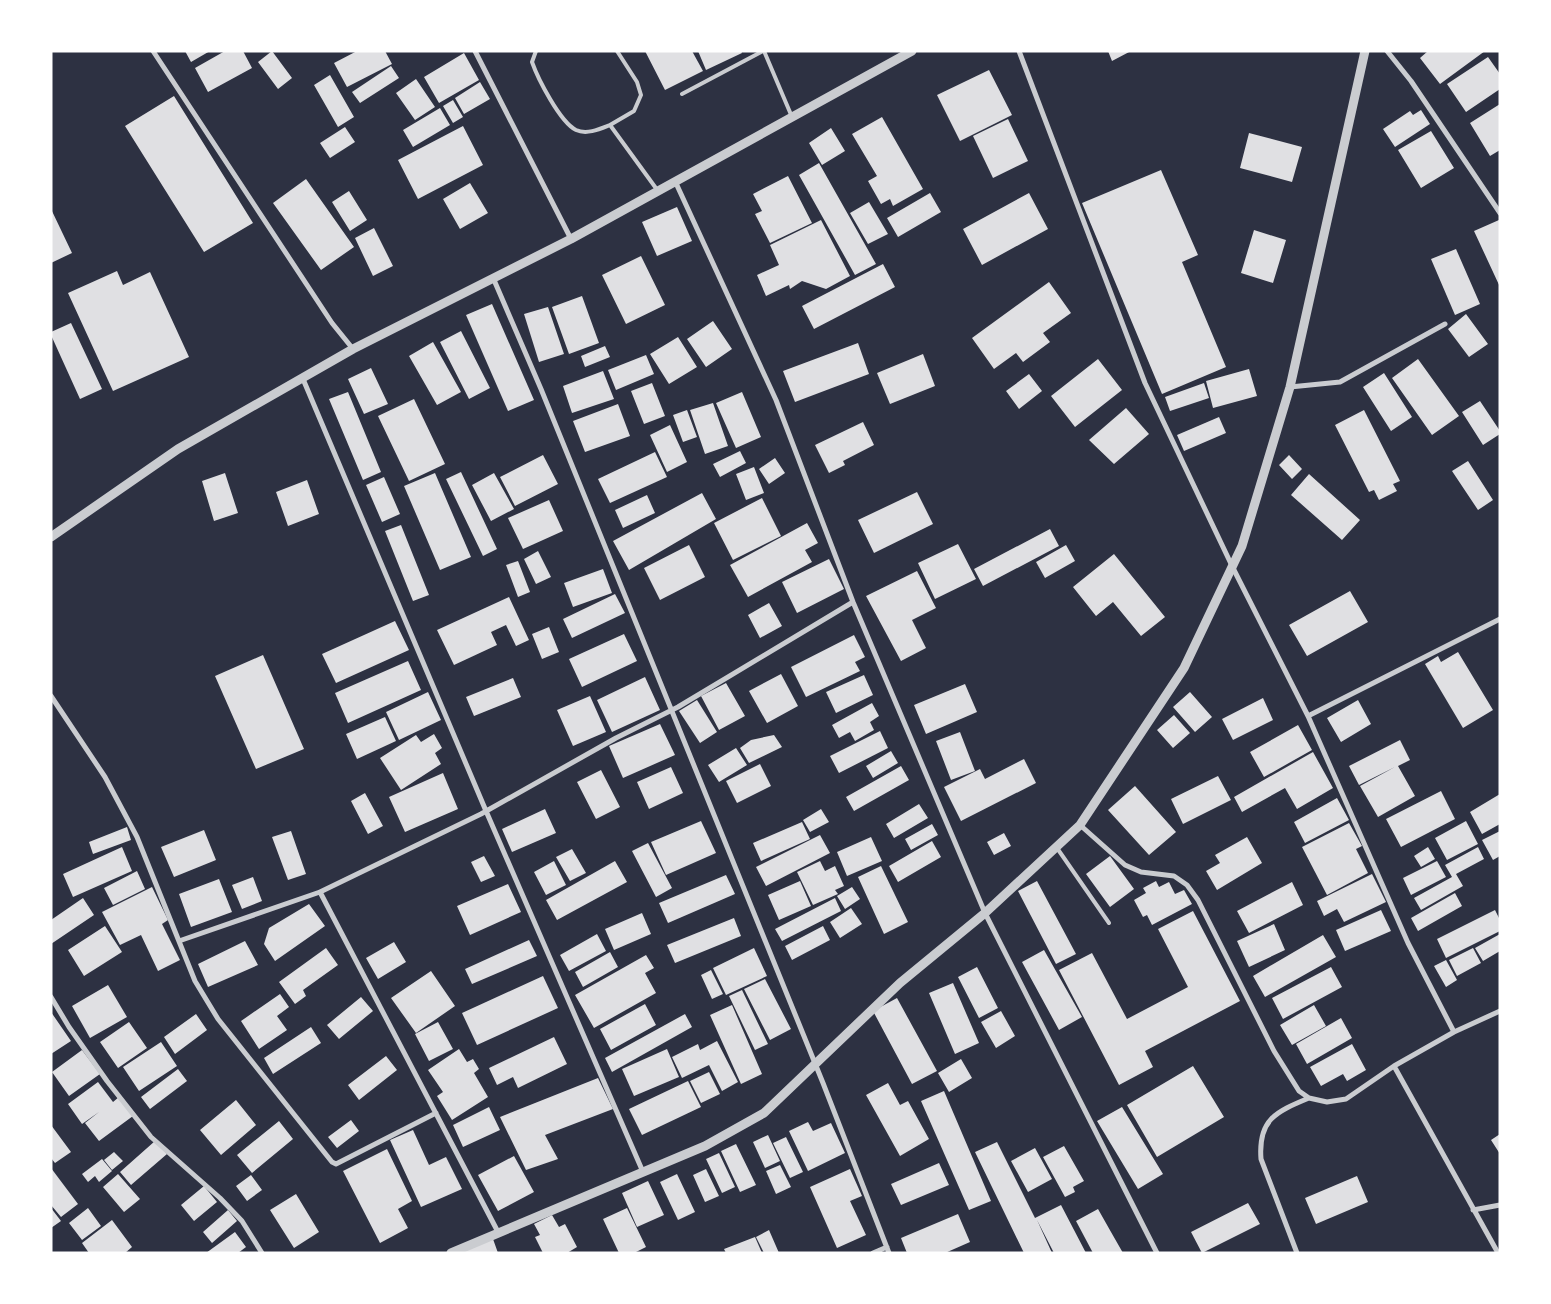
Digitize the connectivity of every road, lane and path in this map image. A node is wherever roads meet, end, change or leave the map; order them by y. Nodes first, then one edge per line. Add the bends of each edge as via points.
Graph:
1 (153, 51) edge
2 (475, 51) edge
3 (536, 51) edge
4 (617, 51) edge
5 (763, 51) edge
6 (912, 51) edge
7 (1019, 51) edge
8 (1364, 51) edge
9 (1388, 51) edge
10 (682, 94) dead end
11 (792, 117) junction
12 (610, 125) junction
13 (675, 181) junction
14 (658, 191) junction
15 (1500, 213) edge
16 (571, 239) junction
17 (494, 280) junction
18 (1444, 324) dead end
19 (353, 349) junction
20 (303, 379) junction
21 (1290, 388) junction
22 (51, 537) edge
23 (1232, 568) junction
24 (853, 602) junction
25 (1500, 619) edge
26 (51, 696) edge
27 (671, 710) junction
28 (1308, 716) junction
29 (486, 811) junction
30 (1080, 825) junction
31 (1057, 848) junction
32 (320, 892) junction
33 (985, 913) junction
34 (1109, 923) dead end
35 (179, 941) junction
36 (51, 997) edge
37 (1500, 1011) edge
38 (1454, 1032) junction
39 (814, 1065) junction
40 (1394, 1066) junction
41 (1309, 1098) junction
42 (436, 1113) junction
43 (643, 1172) junction
44 (1500, 1205) edge
45 (1472, 1210) junction
46 (498, 1232) junction
47 (888, 1250) edge
48 (262, 1253) edge
49 (452, 1253) edge
50 (873, 1253) edge
51 (1157, 1253) edge
52 (1297, 1253) edge
53 (1498, 1253) edge

1 - 19 street
2 - 16 street
3 - 12 lane via 532,62 538,79 569,124 578,131 594,132
4 - 12 lane via 637,82 641,95 634,111
5 - 10 lane
5 - 11 lane
6 - 11 street
7 - 23 street via 1145,383
8 - 21 street
9 - 15 street
11 - 13 street
12 - 14 lane
13 - 14 street
13 - 24 street via 776,400
14 - 16 street
16 - 17 street
17 - 19 street
17 - 27 street via 542,389
18 - 21 street via 1340,382
19 - 20 street
20 - 22 street via 178,449
20 - 29 street
21 - 23 street via 1242,546
23 - 28 street
23 - 30 street via 1184,668
24 - 27 street
24 - 33 street
25 - 28 street
26 - 35 street via 105,777 136,837
27 - 29 street
27 - 39 street
28 - 38 street via 1408,942
29 - 32 street
29 - 43 street
30 - 31 street
30 - 41 street via 1125,864 1141,872 1174,876 1187,885 1198,900 1274,1050 1299,1091
31 - 33 street
31 - 34 lane
32 - 35 street
32 - 42 street
33 - 39 street via 900,983
33 - 51 street
35 - 42 street via 195,981 218,1020 332,1162 336,1164
36 - 48 street via 96,1065 151,1137 220,1198 242,1221
37 - 38 street
38 - 40 street
39 - 43 street via 764,1114 705,1146
39 - 47 street
40 - 41 street via 1346,1099 1327,1102
40 - 45 street
41 - 52 street via 1270,1118 1260,1143 1261,1159
42 - 46 street
43 - 46 street
44 - 45 street
45 - 53 street
46 - 49 street
47 - 50 street

